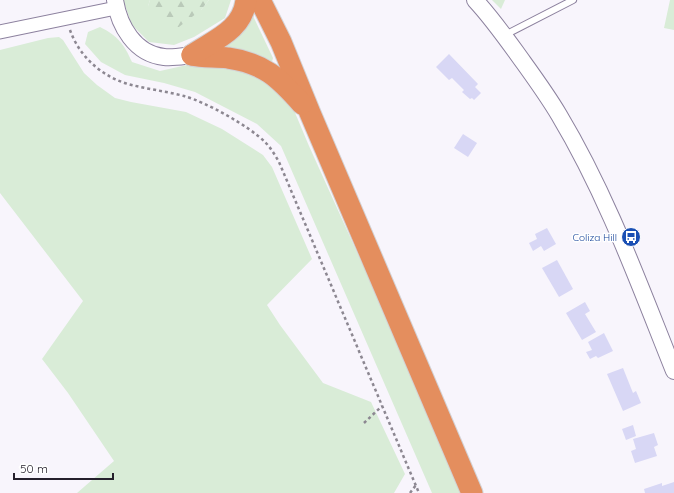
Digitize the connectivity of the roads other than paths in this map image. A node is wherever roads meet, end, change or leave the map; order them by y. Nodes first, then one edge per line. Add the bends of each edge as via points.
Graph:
1 (246, 0) edge
2 (260, 0) edge
3 (475, 0) edge
4 (573, 0) edge
5 (116, 4) edge
6 (0, 32) edge
7 (504, 35) junction
8 (192, 55) junction
9 (310, 113) junction
10 (674, 371) edge
11 (472, 493) edge

1 - 8 highway via 241,17 235,26
2 - 9 highway via 282,42
3 - 7 street
4 - 7 lane
5 - 6 street
5 - 8 street via 126,31 142,48 163,57
7 - 10 street via 559,115 585,163 612,220
8 - 9 highway via 253,63 265,69 289,89
9 - 11 highway

